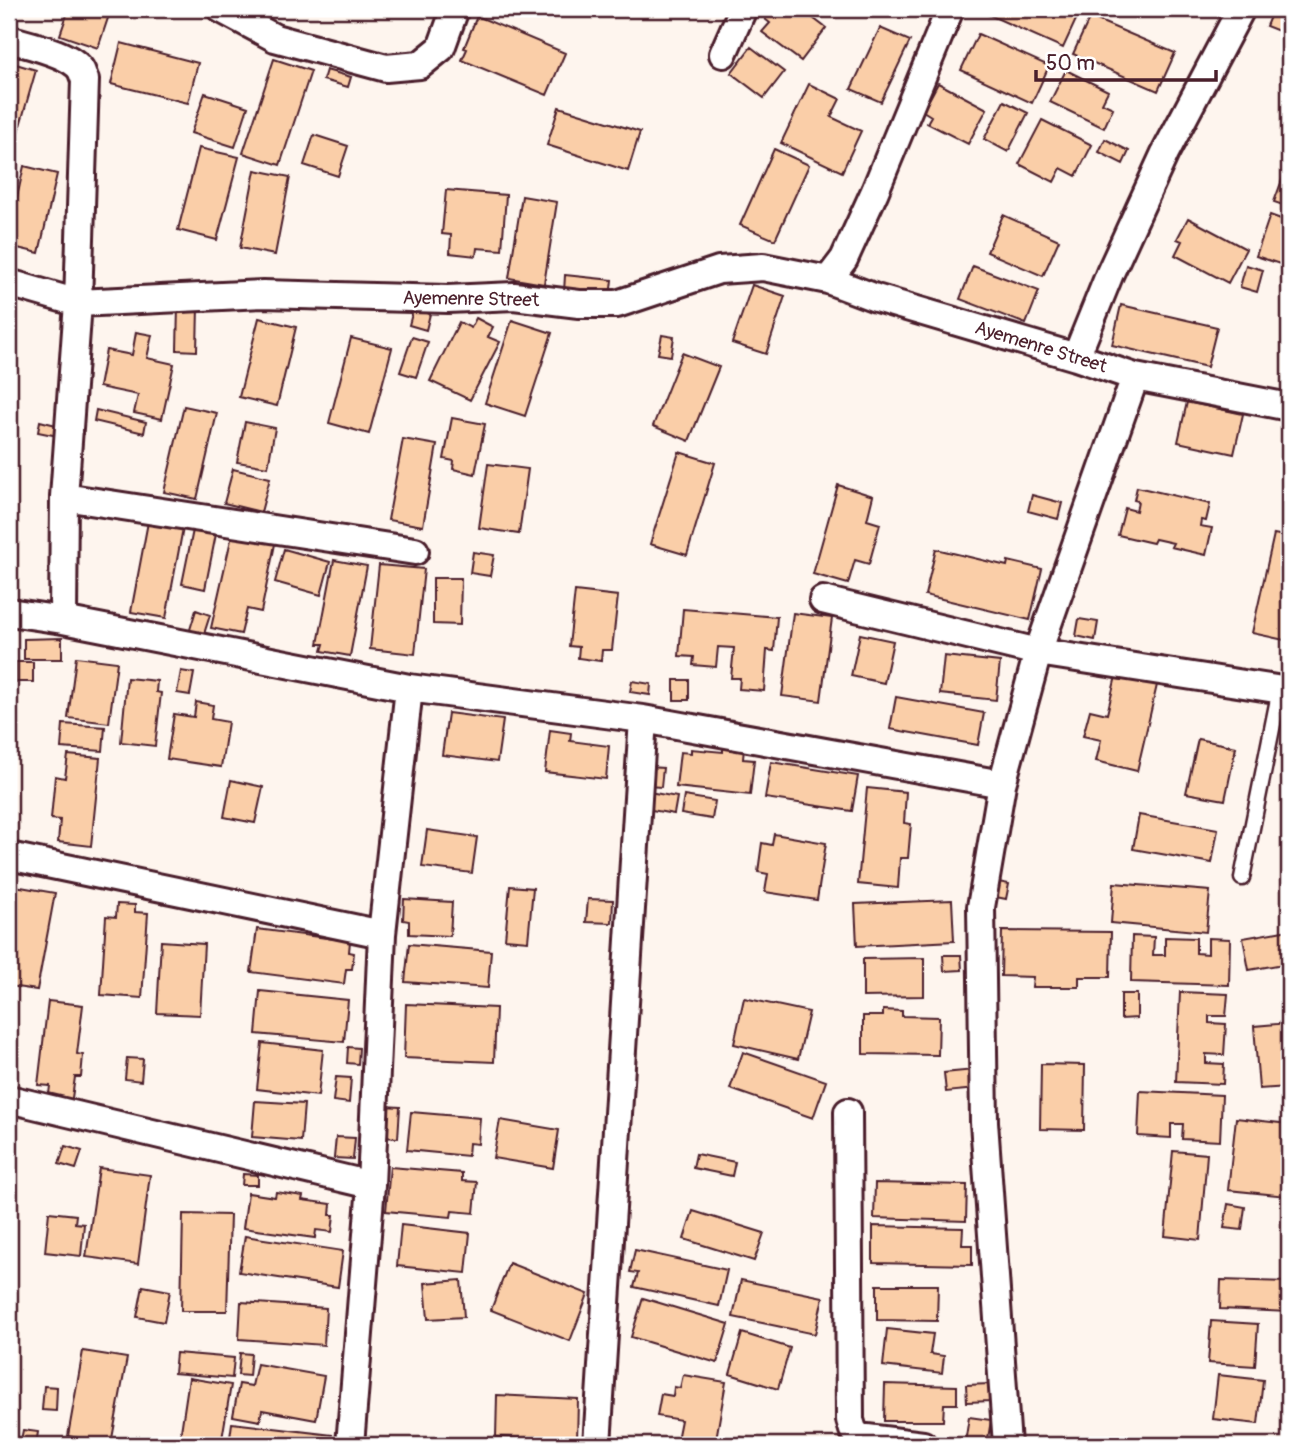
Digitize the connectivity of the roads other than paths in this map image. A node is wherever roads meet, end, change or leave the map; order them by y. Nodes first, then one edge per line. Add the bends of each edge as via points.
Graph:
1 (221, 9) edge
2 (456, 9) edge
3 (743, 9) edge
4 (950, 9) edge
5 (1241, 9) edge
6 (9, 39) edge
7 (723, 54) dead end
8 (828, 280) junction
9 (9, 283) edge
10 (78, 303) junction
11 (1076, 357) junction
12 (1135, 377) junction
13 (1289, 407) edge
14 (64, 496) junction
15 (415, 551) dead end
16 (823, 600) dead end
17 (9, 612) edge
18 (63, 620) junction
19 (1038, 652) junction
20 (409, 688) junction
21 (1285, 690) edge
22 (643, 719) junction
23 (1002, 784) junction
24 (9, 856) edge
25 (1241, 878) dead end
26 (382, 934) junction
27 (9, 1099) edge
28 (848, 1112) dead end
29 (371, 1185) junction
30 (350, 1445) edge
31 (597, 1445) edge
32 (923, 1445) edge
33 (1007, 1445) edge

1 - 2 street via 275,38 386,68 420,65 441,48
3 - 7 street
4 - 8 street via 870,202 844,259
5 - 11 street via 1165,153
6 - 10 street via 71,60 85,80
8 - 10 street, Ayemenre Street via 763,267 719,270 617,304 514,296 448,299 263,294
8 - 11 street, Ayemenre Street
9 - 10 street, Ayemenre Street
10 - 14 street
11 - 12 street, Ayemenre Street
12 - 13 street, Ayemenre Street
12 - 19 street
14 - 15 street
14 - 18 street
16 - 19 street
17 - 18 street
18 - 20 street
19 - 21 street
19 - 23 street
20 - 22 street
20 - 26 street
21 - 25 lane
22 - 23 street
22 - 31 street
23 - 33 street via 981,907 984,1122
24 - 26 street
26 - 29 street
27 - 29 street
28 - 32 street via 850,1420 859,1437
29 - 30 street

